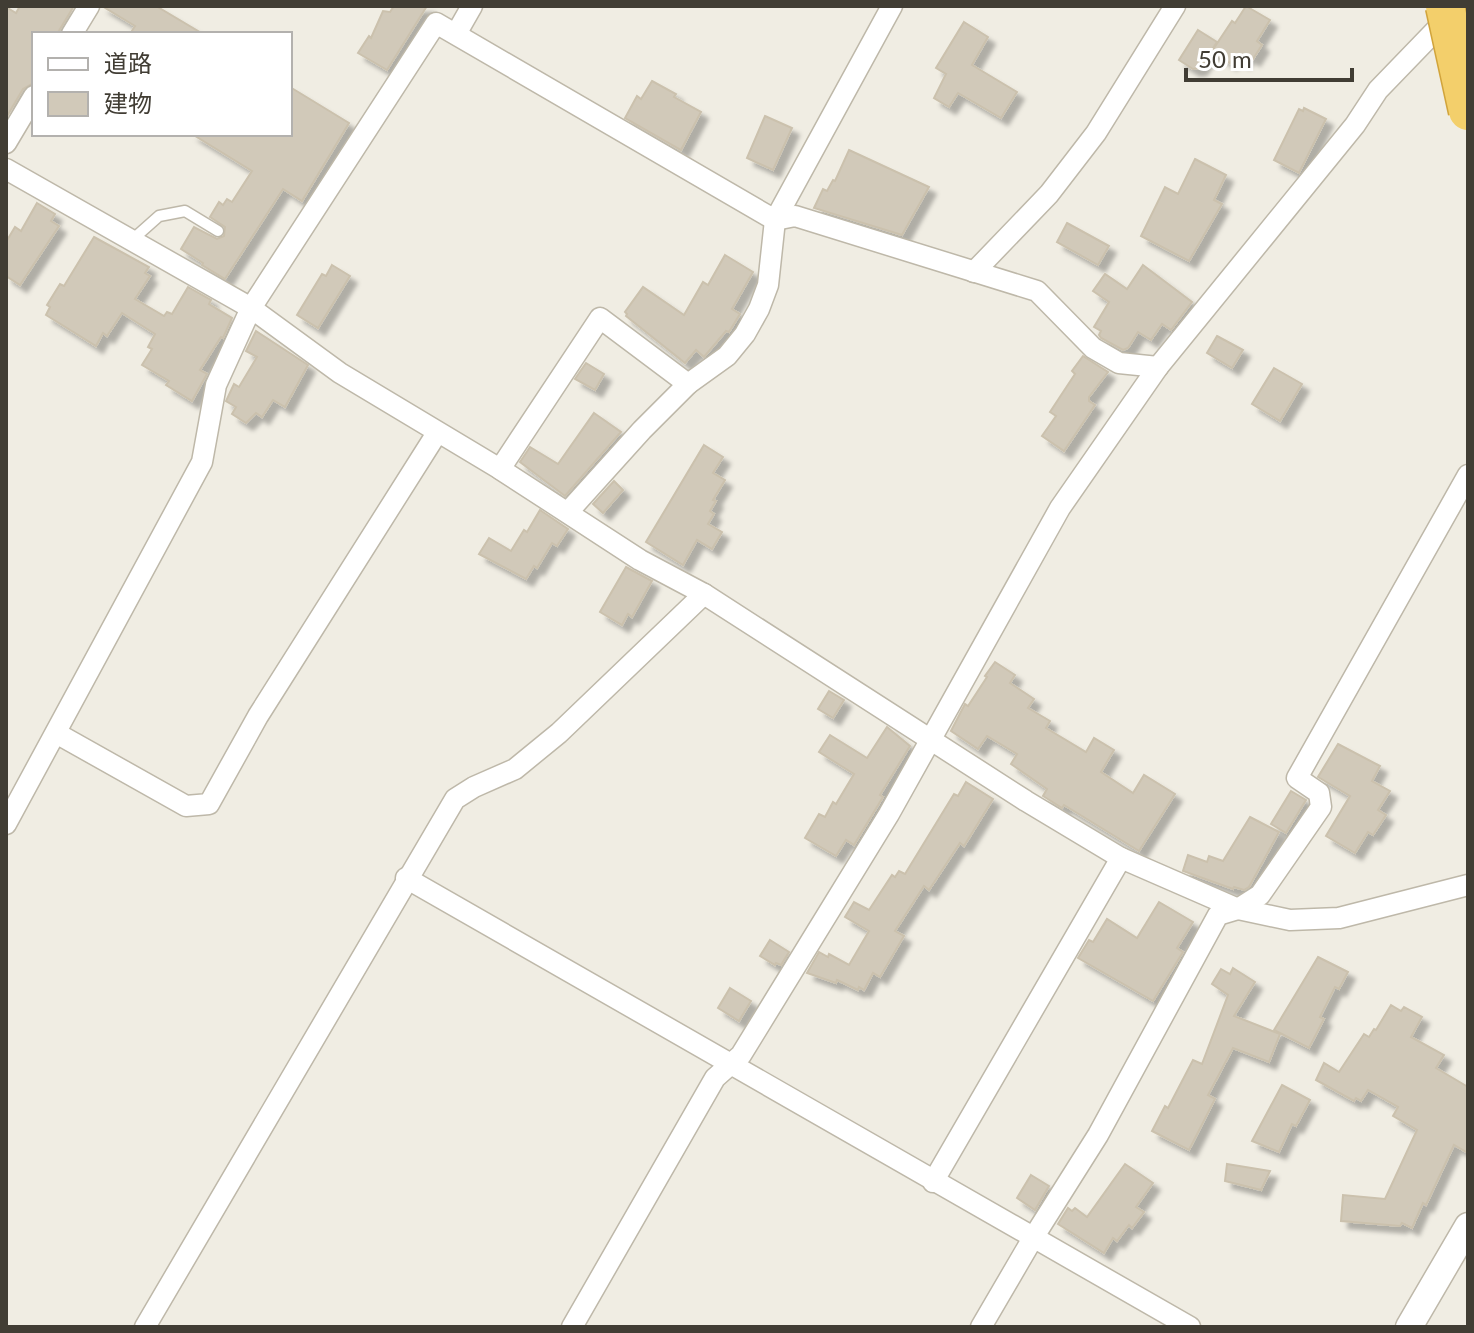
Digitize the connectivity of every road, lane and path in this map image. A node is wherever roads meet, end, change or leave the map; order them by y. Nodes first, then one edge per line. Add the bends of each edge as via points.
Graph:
1 (89, 6) edge
2 (472, 6) edge
3 (892, 6) edge
4 (1175, 6) edge
5 (1445, 6) edge
6 (1468, 27) edge
7 (73, 32) edge
8 (456, 34) junction
9 (32, 99) edge
10 (1468, 111) edge
11 (6, 143) edge
12 (6, 169) edge
13 (775, 220) junction
14 (218, 231) dead end
15 (132, 240) junction
16 (974, 272) junction
17 (251, 308) junction
18 (1158, 367) junction
19 (688, 384) junction
20 (437, 433) junction
21 (500, 469) junction
22 (1468, 475) edge
23 (568, 512) junction
24 (704, 594) junction
25 (56, 733) junction
26 (930, 740) junction
27 (6, 824) edge
28 (1121, 858) junction
29 (406, 878) junction
30 (1468, 885) edge
31 (1238, 909) junction
32 (729, 1064) junction
33 (933, 1182) junction
34 (1468, 1226) edge
35 (1033, 1238) junction
36 (145, 1327) edge
37 (572, 1327) edge
38 (981, 1327) edge
39 (1190, 1327) edge
40 (1409, 1327) edge

1 - 7 street
2 - 8 street
3 - 13 street
4 - 16 street via 1096,133 1049,194
5 - 10 highway, bridge
6 - 18 street via 1435,31 1378,90
8 - 13 street
8 - 17 street via 436,23
9 - 11 street
12 - 15 street
13 - 16 street via 795,216
13 - 19 street via 768,285 759,309 727,356
14 - 15 lane via 185,211 159,216
15 - 17 street
16 - 18 street via 1037,291 1093,348 1119,363
17 - 20 street via 340,373
17 - 25 street via 216,385 202,462
18 - 26 street via 1060,508
19 - 21 street via 600,318
19 - 23 street
20 - 21 street
20 - 25 street via 258,716 209,804 186,806
21 - 23 street
22 - 31 street via 1297,778 1319,793 1321,807 1260,895
23 - 24 street
24 - 26 street
24 - 29 street via 559,733 515,769 455,799
25 - 27 street
26 - 28 street
26 - 32 street via 741,1055
28 - 31 street
28 - 33 street
29 - 32 street
29 - 36 street
30 - 31 street via 1339,918 1290,920
31 - 35 street via 1218,915 1098,1135
32 - 33 street
32 - 37 street via 715,1078
33 - 35 street
34 - 40 street
35 - 38 street
35 - 39 street

